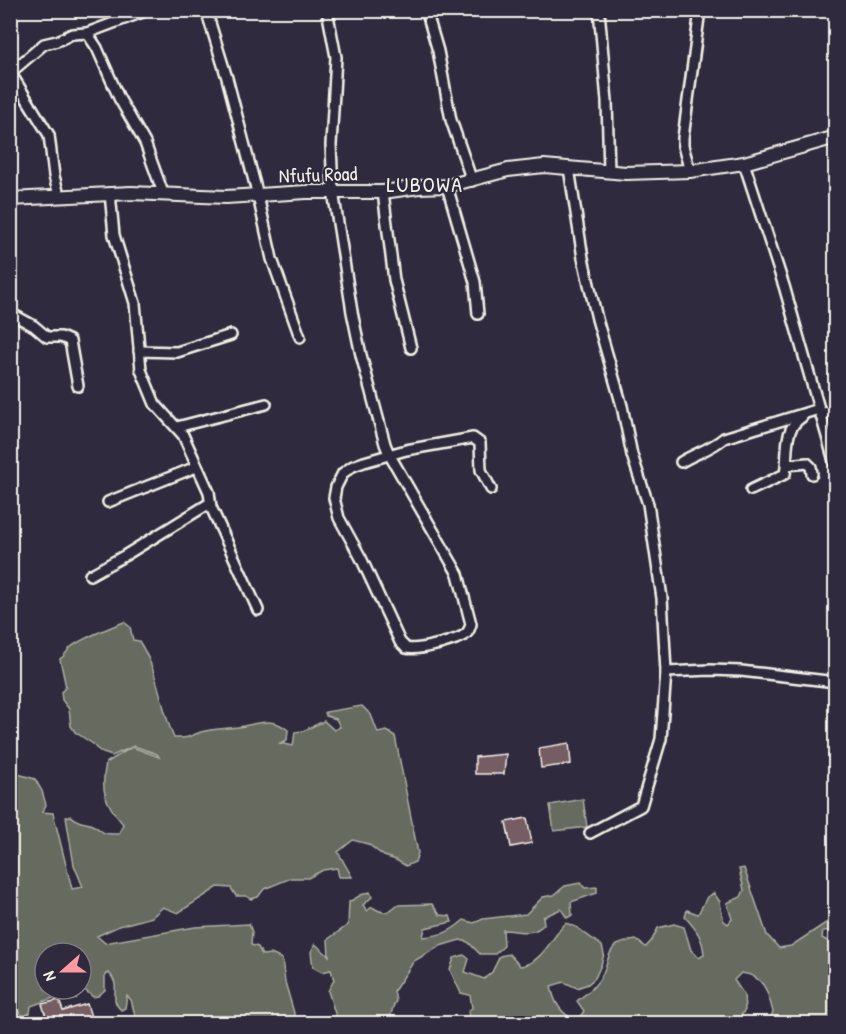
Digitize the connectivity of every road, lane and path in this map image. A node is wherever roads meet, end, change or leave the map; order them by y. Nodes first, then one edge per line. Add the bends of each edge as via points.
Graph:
1 (148, 10) edge
2 (206, 10) edge
3 (327, 10) edge
4 (426, 10) edge
5 (599, 10) edge
6 (700, 10) edge
7 (87, 33) junction
8 (11, 72) edge
9 (836, 137) edge
10 (744, 163) junction
11 (569, 168) junction
12 (609, 171) junction
13 (690, 171) junction
14 (472, 181) junction
15 (447, 186) junction
16 (333, 191) junction
17 (383, 192) junction
18 (110, 193) junction
19 (163, 193) junction
20 (59, 195) junction
21 (258, 196) junction
22 (10, 199) edge
23 (10, 313) edge
24 (478, 314) dead end
25 (231, 335) dead end
26 (300, 337) dead end
27 (411, 348) dead end
28 (139, 351) junction
29 (78, 386) dead end
30 (266, 404) dead end
31 (820, 411) junction
32 (809, 412) junction
33 (836, 412) edge
34 (177, 427) junction
35 (389, 454) junction
36 (681, 462) dead end
37 (787, 465) junction
38 (196, 466) junction
39 (836, 468) edge
40 (812, 474) dead end
41 (491, 489) dead end
42 (751, 490) dead end
43 (108, 502) dead end
44 (210, 503) junction
45 (90, 575) dead end
46 (258, 610) dead end
47 (666, 672) junction
48 (836, 682) edge
49 (590, 833) dead end

1 - 7 street
2 - 21 street
3 - 16 street via 336,57 331,145
4 - 14 street via 451,120
5 - 12 street
6 - 13 street via 683,142
7 - 8 street via 44,44
7 - 19 street via 145,142
8 - 20 street via 49,135
9 - 10 street, Nfufu Road
10 - 13 street, Nfufu Road
10 - 31 street
11 - 12 street, Nfufu Road
11 - 14 street, Nfufu Road via 525,167
11 - 47 street via 583,258 651,517
12 - 13 street, Nfufu Road
14 - 15 street, Nfufu Road
15 - 17 street, Nfufu Road
15 - 24 street via 476,282
16 - 17 street, Nfufu Road
16 - 21 street, Nfufu Road
16 - 35 street via 361,355
17 - 27 street via 394,280
18 - 19 street, Nfufu Road
18 - 20 street, Nfufu Road
18 - 28 street via 114,235 135,303
19 - 21 street, Nfufu Road
20 - 22 street, Nfufu Road
21 - 26 street via 272,259
23 - 29 street via 47,337 70,341
25 - 28 street via 177,352
28 - 34 street via 141,370 155,404
30 - 34 street
31 - 32 street
31 - 33 street
31 - 39 street
32 - 36 street via 724,438
32 - 37 street via 795,421 789,432
34 - 38 street
35 - 35 street via 458,574 471,624 468,632 458,638 418,648 406,648 400,642 339,518 334,498 339,478 350,468
35 - 41 street via 475,439 481,446 482,470
37 - 40 street via 807,463
37 - 42 street via 785,474
38 - 43 street
38 - 44 street
44 - 45 street
44 - 46 street
47 - 48 street via 741,671
47 - 49 street via 661,739 641,806

